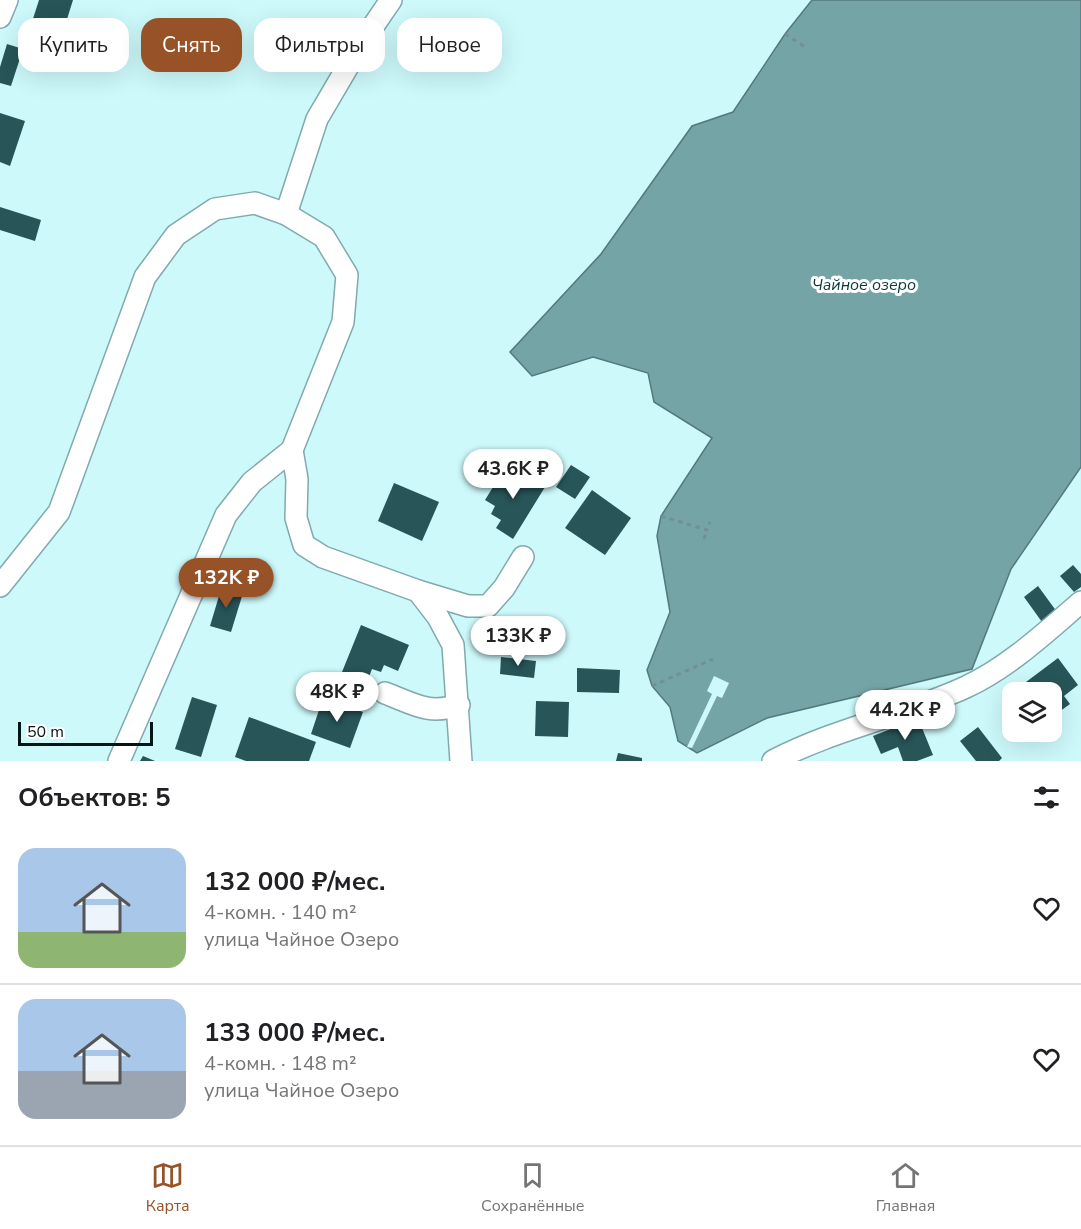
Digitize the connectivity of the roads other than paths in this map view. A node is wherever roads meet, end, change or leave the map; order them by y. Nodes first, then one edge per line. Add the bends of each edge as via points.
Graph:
1 (7, 0) edge
2 (391, 0) edge
3 (0, 17) edge
4 (286, 214) junction
5 (292, 450) junction
6 (523, 557) dead end
7 (0, 586) edge
8 (417, 591) junction
9 (1081, 602) edge
10 (385, 693) dead end
11 (459, 705) junction
12 (119, 761) edge
13 (461, 761) edge
14 (772, 761) edge

1 - 3 street
2 - 4 street via 317,119
4 - 5 street via 324,237 347,275 343,322
4 - 7 street via 255,203 215,208 176,235 145,277 59,512
5 - 8 street via 297,479 296,518 304,545 322,557
5 - 12 street via 252,482 226,515
6 - 8 street via 489,606 468,606
8 - 11 street via 438,617 453,645
9 - 14 street via 1006,663 967,686 802,745
10 - 11 street via 425,709 441,711
11 - 13 street

